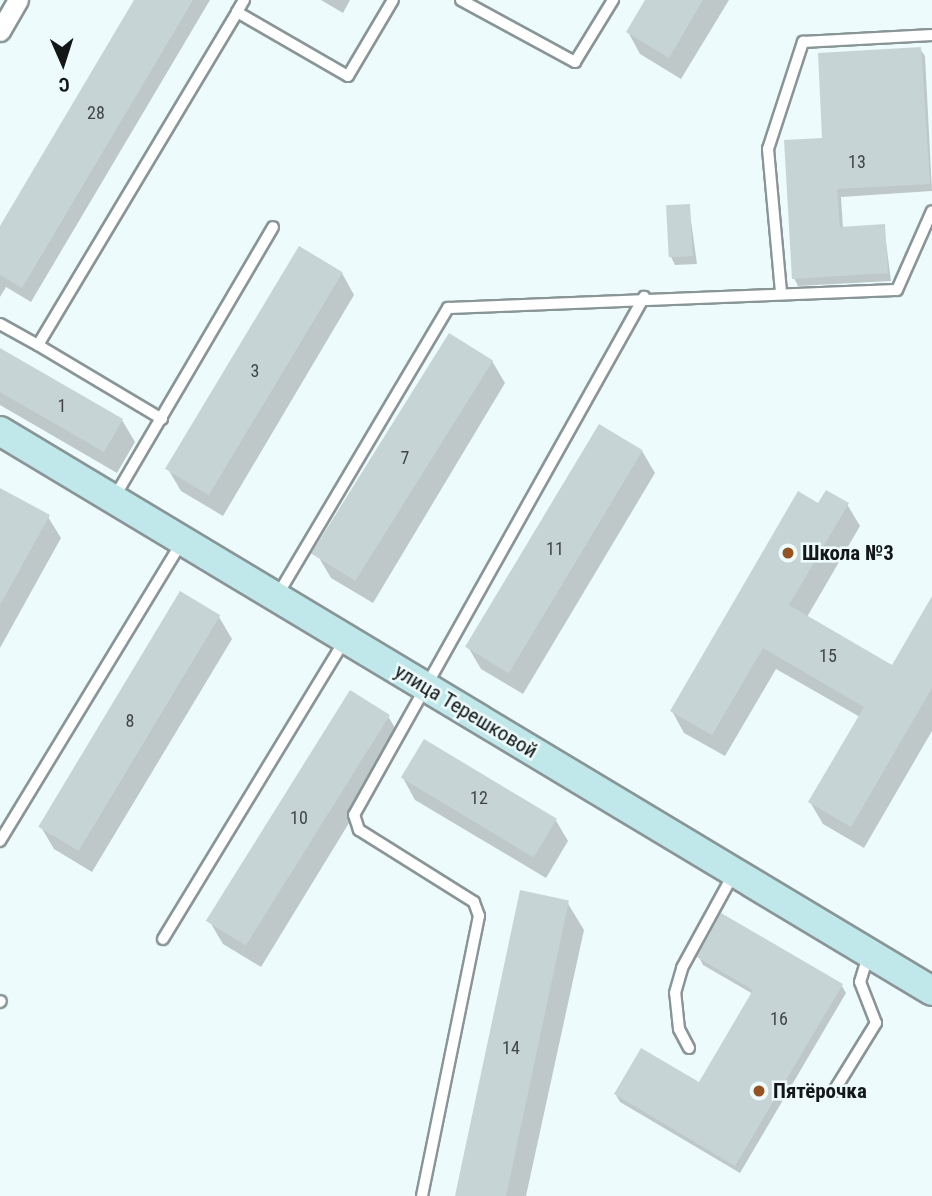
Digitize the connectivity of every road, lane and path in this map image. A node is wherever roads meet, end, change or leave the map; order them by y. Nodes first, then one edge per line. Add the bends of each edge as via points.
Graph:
1 (18, 0) edge
2 (244, 0) edge
3 (393, 0) edge
4 (461, 0) edge
5 (613, 0) edge
6 (237, 12) junction
7 (0, 31) edge
8 (932, 35) edge
9 (932, 211) edge
10 (273, 227) dead end
11 (781, 292) junction
12 (644, 297) junction
13 (0, 324) edge
14 (38, 345) junction
15 (162, 419) junction
16 (0, 432) edge
17 (113, 499) junction
18 (182, 541) junction
19 (276, 597) junction
20 (345, 639) junction
21 (427, 688) junction
22 (0, 841) edge
23 (734, 873) junction
24 (163, 939) dead end
25 (869, 952) junction
26 (932, 990) edge
27 (689, 1048) dead end
28 (834, 1091) dead end
29 (422, 1196) edge

1 - 7 street
2 - 6 lane
3 - 6 lane via 348,76
4 - 5 lane via 575,62
6 - 14 lane
8 - 11 lane via 803,42 768,149
9 - 11 lane via 897,290
10 - 15 lane
11 - 12 lane
12 - 19 lane via 448,308
12 - 21 lane
13 - 14 lane
14 - 15 lane
15 - 17 lane
16 - 17 street, улица Терешковой
17 - 18 street, улица Терешковой
18 - 19 street, улица Терешковой
18 - 22 lane
19 - 20 street, улица Терешковой
20 - 21 street, улица Терешковой
20 - 24 lane
21 - 23 street, улица Терешковой
21 - 29 lane via 354,815 359,830 474,902 479,916
23 - 25 street, улица Терешковой
23 - 27 lane via 682,968 675,993 679,1029
25 - 26 street, улица Терешковой
25 - 28 lane via 860,982 876,1023

